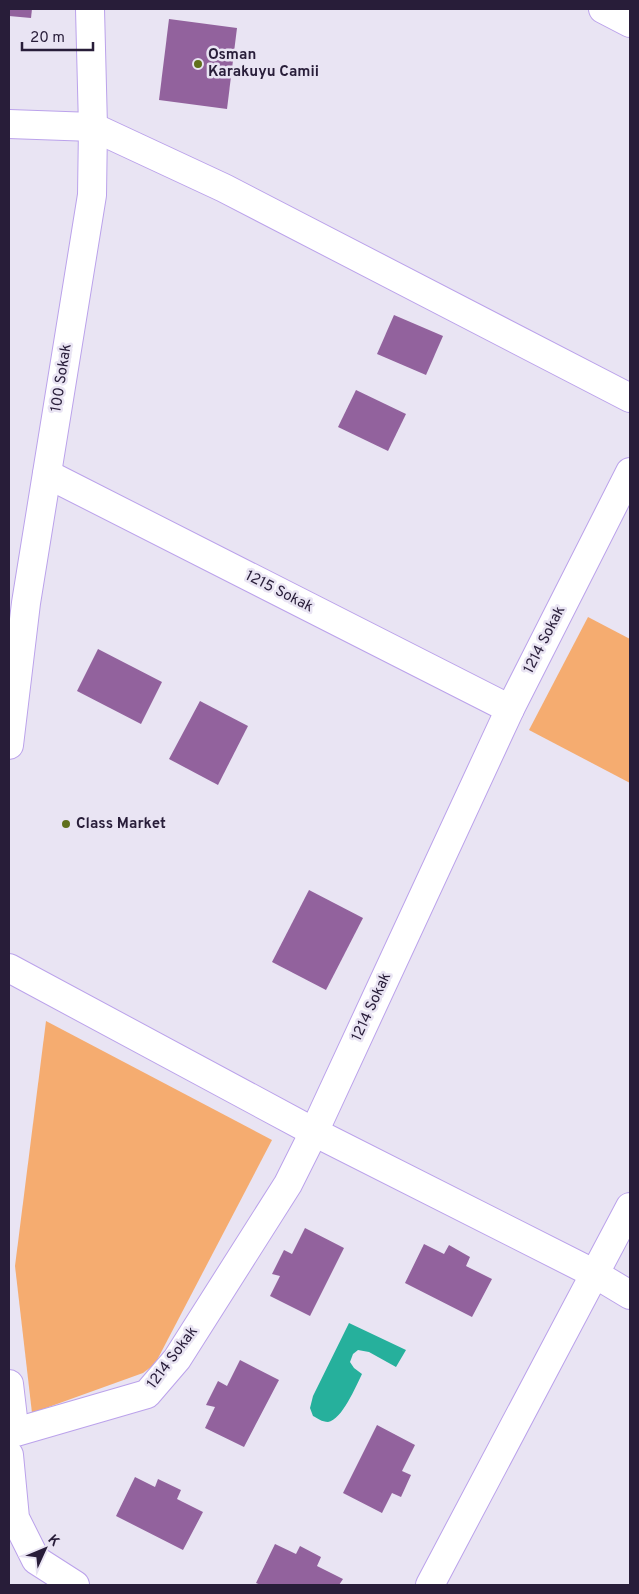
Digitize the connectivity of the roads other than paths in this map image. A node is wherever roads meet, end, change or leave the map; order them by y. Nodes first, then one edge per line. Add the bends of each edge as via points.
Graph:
1 (90, 9) edge
2 (603, 9) edge
3 (630, 23) edge
4 (9, 124) edge
5 (92, 127) junction
6 (630, 398) edge
7 (630, 472) edge
8 (47, 474) junction
9 (510, 709) junction
10 (9, 732) edge
11 (9, 968) edge
12 (314, 1132) junction
13 (630, 1207) edge
14 (595, 1274) junction
15 (630, 1295) edge
16 (9, 1384) edge
17 (9, 1429) edge
18 (9, 1434) edge
19 (9, 1455) edge
20 (34, 1572) edge
21 (75, 1585) edge
22 (430, 1585) edge

1 - 5 street, 100 Sokak
2 - 3 street
4 - 5 street
5 - 6 street via 224,188
5 - 8 street, 100 Sokak via 92,195
7 - 9 street, 1214 Sokak
8 - 9 street, 1215 Sokak
8 - 10 street, 100 Sokak
9 - 12 street, 1214 Sokak
11 - 12 street
12 - 14 street
12 - 18 street, 1214 Sokak via 288,1184 182,1351 147,1394
13 - 14 street
14 - 15 street
14 - 22 street
16 - 17 street via 13,1418
19 - 20 street via 16,1518
20 - 21 street

